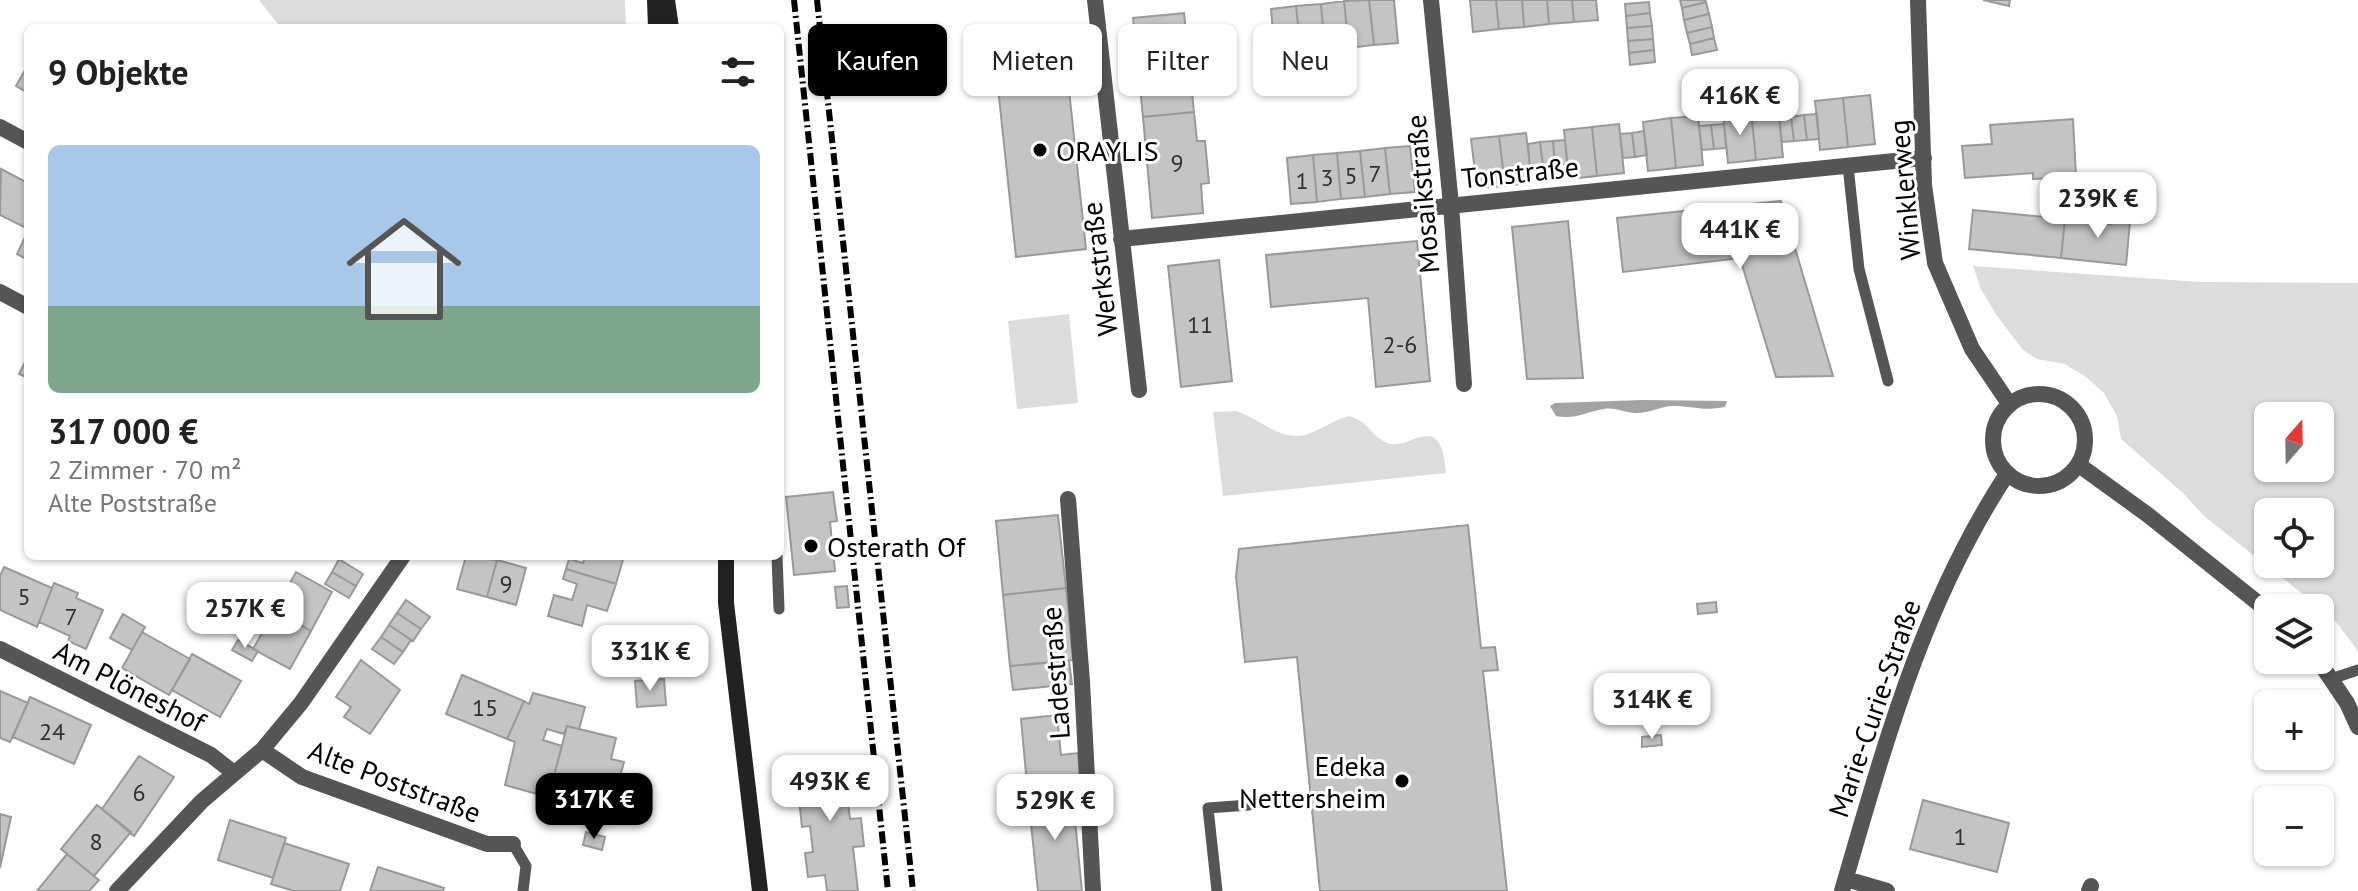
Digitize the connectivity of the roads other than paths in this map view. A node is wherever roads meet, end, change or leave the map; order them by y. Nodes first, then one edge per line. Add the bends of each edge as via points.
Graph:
1 (655, 0) edge
2 (667, 0) edge
3 (1095, 0) edge
4 (1431, 0) edge
5 (1918, 0) edge
6 (656, 24) edge
7 (670, 24) edge
8 (0, 127) edge
9 (24, 140) edge
10 (1924, 158) junction
11 (1848, 166) junction
12 (1451, 205) junction
13 (1121, 239) junction
14 (0, 292) edge
15 (24, 305) edge
16 (1888, 381) dead end
17 (1464, 384) dead end
18 (1139, 390) dead end
19 (2010, 405) junction
20 (2079, 465) junction
21 (2007, 474) junction
22 (1068, 499) dead end
23 (400, 560) edge
24 (714, 560) edge
25 (726, 560) edge
26 (777, 560) edge
27 (2254, 600) edge
28 (726, 603) junction
29 (779, 609) dead end
30 (0, 649) edge
31 (2358, 670) edge
32 (2328, 674) edge
33 (2331, 679) junction
34 (2358, 727) edge
35 (262, 750) junction
36 (234, 773) junction
37 (1249, 805) dead end
38 (513, 844) joint
39 (1844, 885) edge
40 (117, 891) edge
41 (523, 891) edge
42 (760, 891) edge
43 (1093, 891) edge
44 (1217, 891) edge
45 (1887, 891) edge

1 - 6 main road
2 - 7 main road
3 - 13 street, Werkstraße
4 - 12 street, Mosaikstraße
5 - 10 street, Winklerweg
8 - 9 street
10 - 11 street, Tonstraße
10 - 19 street, Winklerweg via 1935,263 1972,349
11 - 12 street, Tonstraße
11 - 16 lane via 1859,269
12 - 13 street, Tonstraße
12 - 17 street, Mosaikstraße
13 - 18 street, Werkstraße
14 - 15 street
19 - 20 street via 2037,394 2069,405 2086,435
19 - 21 street via 1999,416 1993,441
20 - 21 street via 2067,478 2039,487
20 - 27 street
21 - 39 street, Marie-Curie-Straße via 1943,589 1912,661
22 - 43 street, Ladestraße
23 - 35 street, Alte Poststraße
24 - 28 main road
25 - 28 main road
26 - 29 lane
28 - 42 main road
30 - 36 street, Am Plöneshof via 211,755
31 - 33 lane
32 - 33 street
33 - 34 street
35 - 36 street, Alte Poststraße
35 - 38 street, Alte Poststraße via 302,777 487,844
36 - 40 street, Alte Poststraße
37 - 44 lane via 1208,808
38 - 41 lane via 526,866
39 - 45 street, Marie-Curie-Straße

